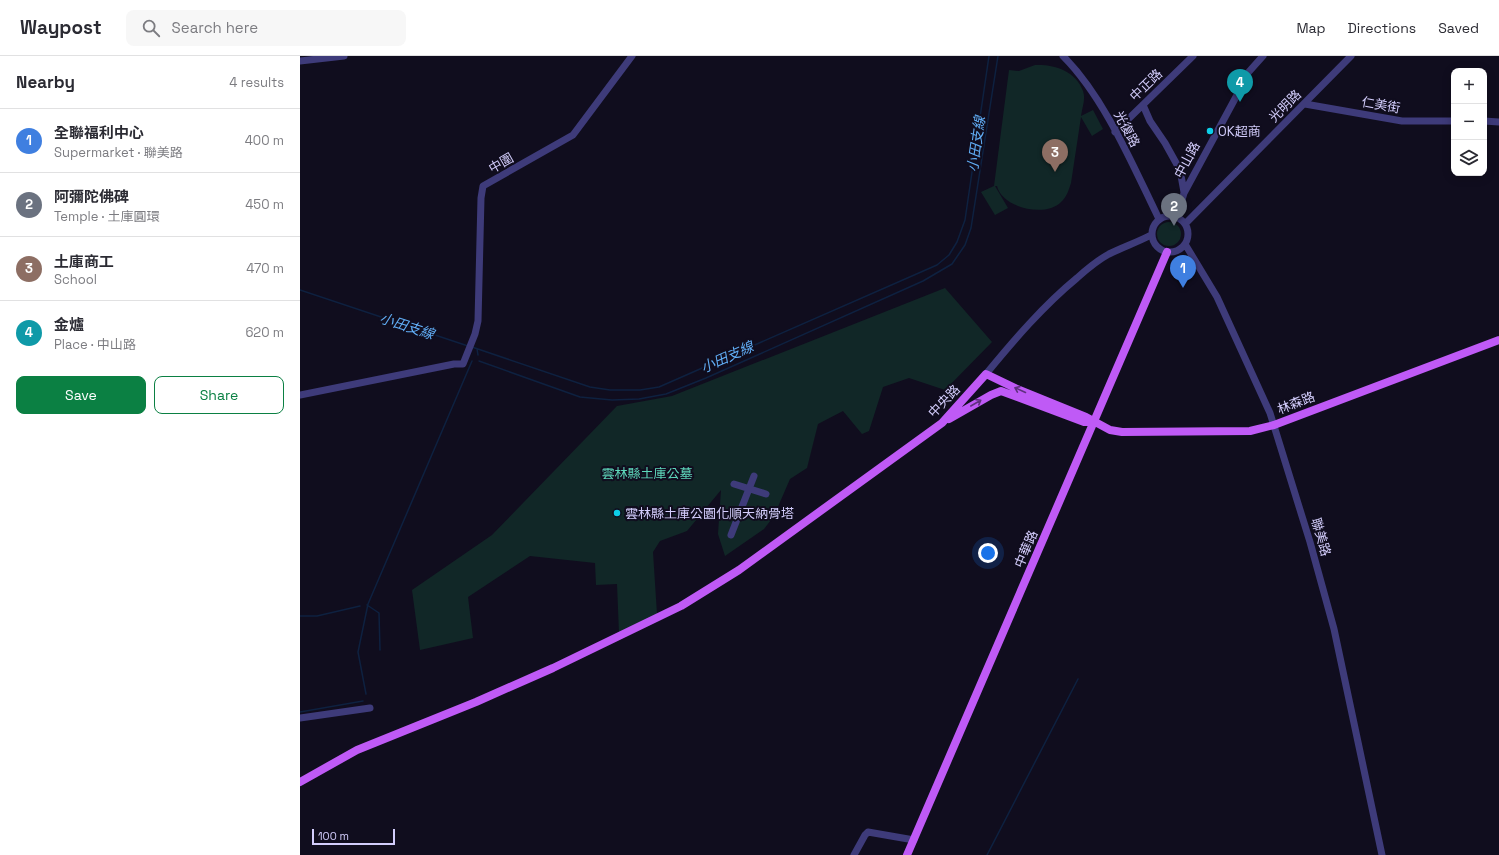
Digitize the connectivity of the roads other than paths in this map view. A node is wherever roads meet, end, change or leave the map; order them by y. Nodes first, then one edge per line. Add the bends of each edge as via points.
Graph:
1 (344, 56) edge
2 (632, 56) edge
3 (1063, 56) edge
4 (1193, 56) edge
5 (1263, 56) edge
6 (1351, 56) edge
7 (300, 61) edge
8 (1305, 104) junction
9 (1143, 105) junction
10 (1451, 121) edge
11 (1487, 122) edge
12 (1499, 122) edge
13 (1115, 132) junction
14 (1184, 192) junction
15 (1177, 217) junction
16 (1159, 219) junction
17 (1185, 224) junction
18 (1151, 234) junction
19 (1185, 244) junction
20 (1167, 252) junction
21 (1499, 340) edge
22 (986, 374) junction
23 (300, 396) edge
24 (1094, 422) junction
25 (942, 423) junction
26 (1274, 425) junction
27 (754, 476) dead end
28 (734, 484) dead end
29 (749, 489) junction
30 (766, 494) dead end
31 (731, 535) dead end
32 (370, 708) dead end
33 (300, 718) edge
34 (300, 782) edge
35 (914, 840) junction
36 (854, 855) edge
37 (907, 855) edge
38 (1382, 855) edge

1 - 7 street
2 - 23 street, 中圍 via 573,135 483,186 478,321 463,364
3 - 13 street, 光復路 via 1096,97
4 - 9 street, 中正路
5 - 14 street, 中山路 via 1246,75
6 - 8 street, 光明路
8 - 10 street, 仁美街 via 1402,121
8 - 17 street, 光明路
9 - 13 street, 中正路
9 - 14 street via 1180,170
11 - 12 street
13 - 16 street, 光復路
14 - 15 street, 中山路
15 - 16 street
15 - 17 street
16 - 18 street
17 - 19 street via 1188,234
18 - 20 street via 1156,246
18 - 22 street, 中央路 via 1109,254 1089,267 1047,304
19 - 20 street via 1177,251
19 - 26 street, 聯美路 via 1217,297
20 - 24 main road, 中華路
21 - 26 main road, 林森路
24 -> 22 main road, 林森路
22 - 25 main road, 中央路
25 -> 24 main road, 林森路 via 1000,391 1084,422
24 - 26 main road, 林森路 via 1110,430 1122,432 1250,431
24 - 35 main road, 中華路
25 - 34 main road, 中央路 via 739,570 674,610 553,668 357,750
26 - 38 street, 聯美路 via 1334,629
27 - 29 street
28 - 29 street
29 - 30 street
29 - 31 street
32 - 33 street
35 - 36 street via 868,832
35 - 37 main road, 中華路

